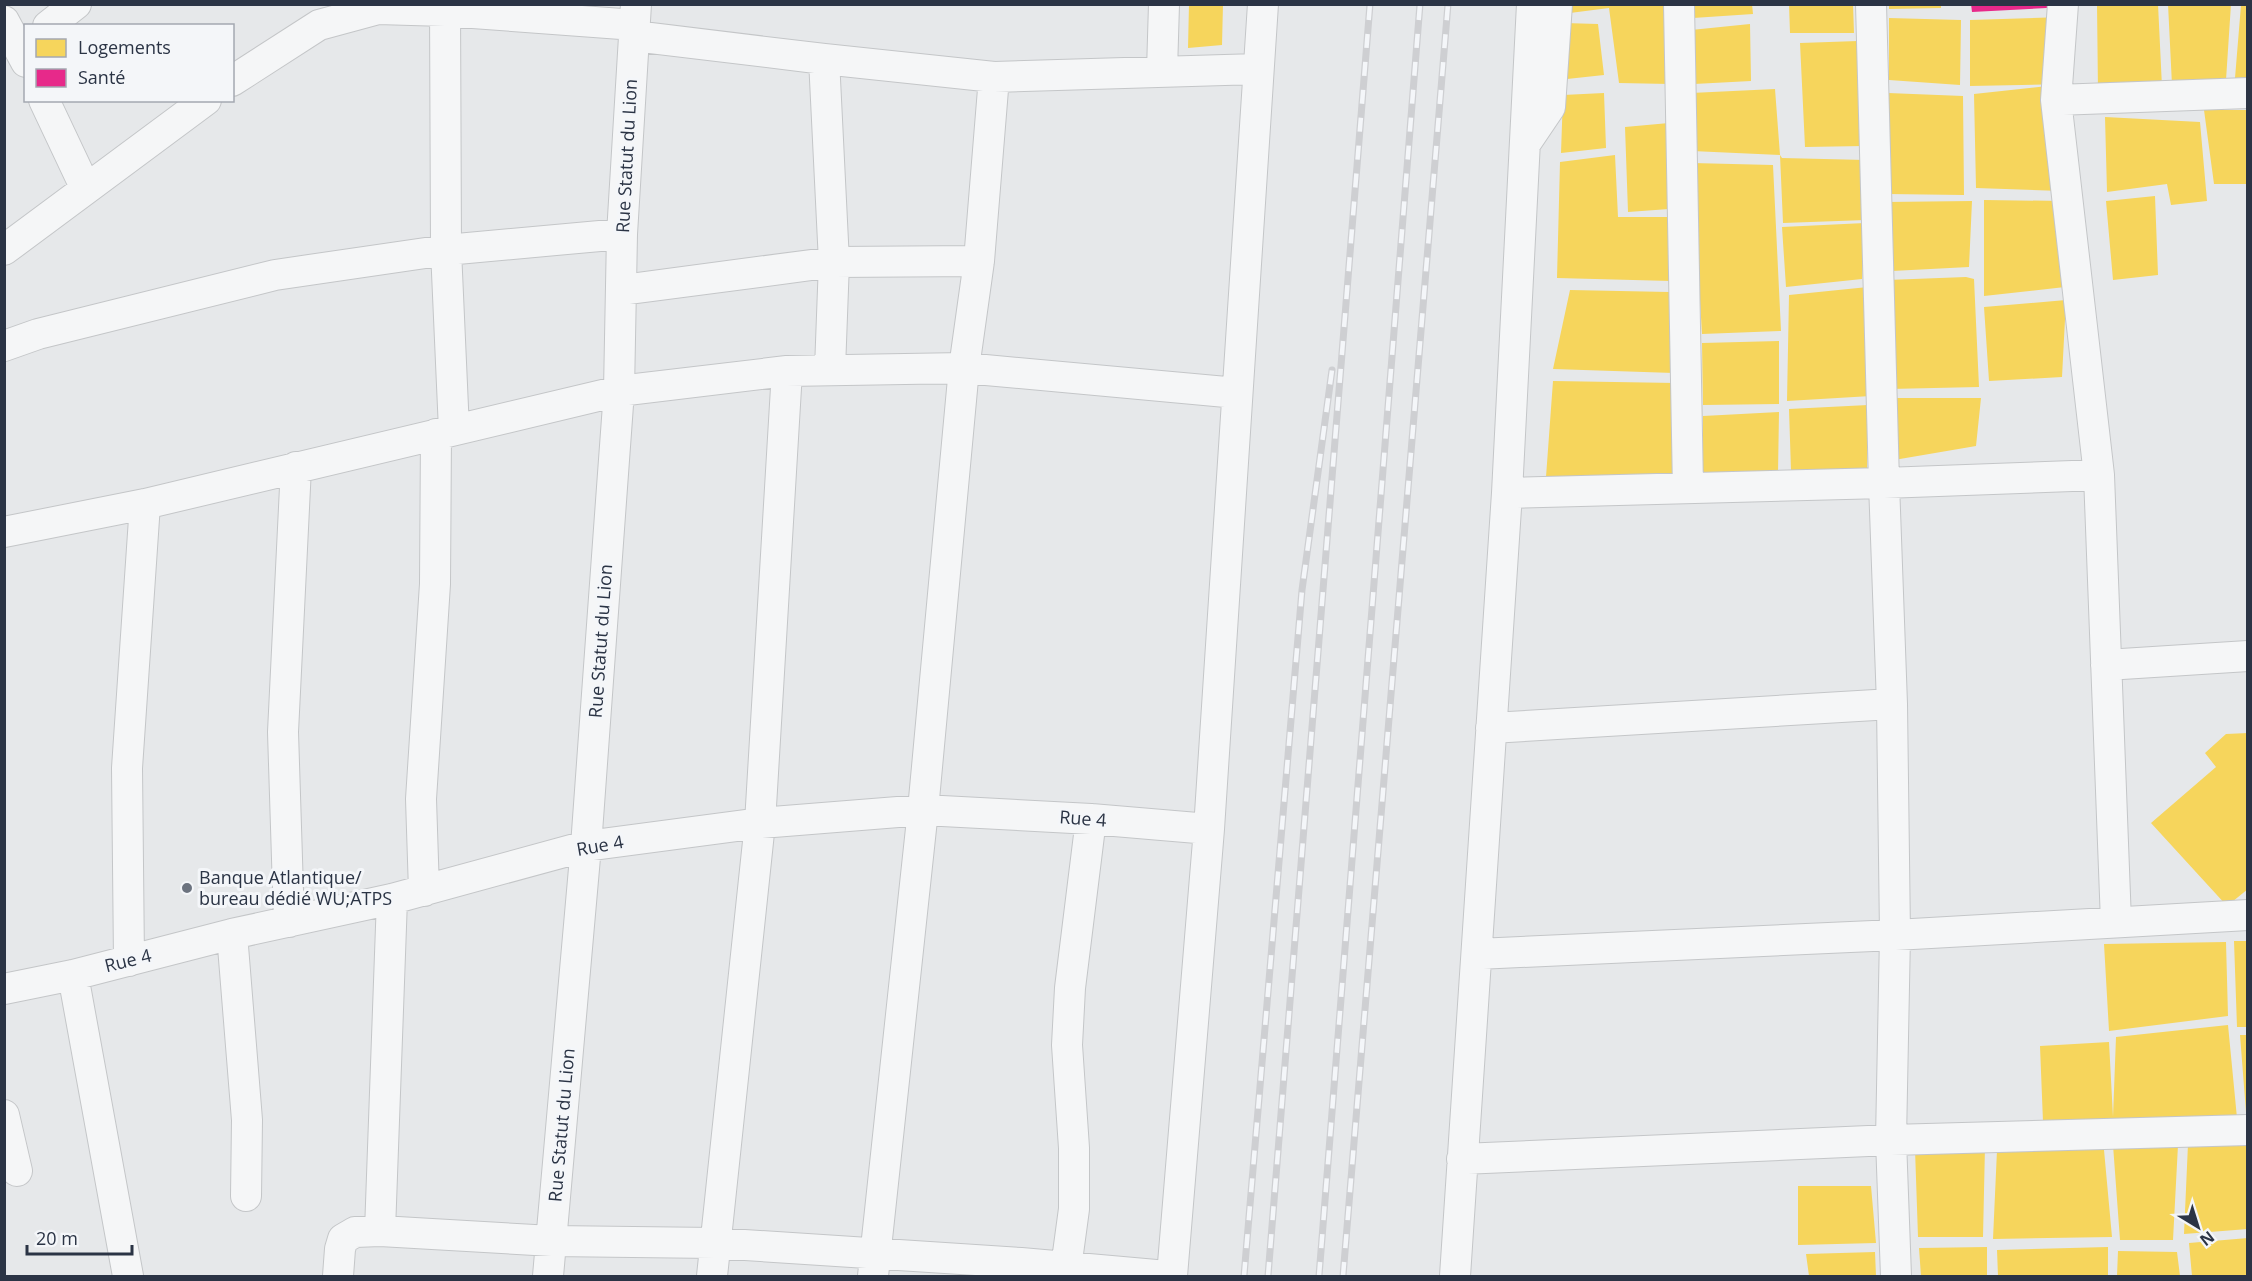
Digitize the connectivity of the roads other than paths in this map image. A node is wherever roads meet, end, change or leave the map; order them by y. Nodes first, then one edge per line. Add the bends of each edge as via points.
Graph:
1 (76, 4) edge
2 (1164, 4) edge
3 (1263, 4) edge
4 (1532, 4) edge
5 (1557, 4) edge
6 (1678, 4) edge
7 (1871, 4) edge
8 (2063, 4) edge
9 (445, 8) edge
10 (4, 21) edge
11 (635, 22) edge
12 (51, 24) edge
13 (18, 52) edge
14 (824, 59) junction
15 (1258, 69) junction
16 (1162, 71) junction
17 (994, 76) junction
18 (234, 80) edge
19 (2247, 93) edge
20 (2056, 100) junction
21 (45, 102) edge
22 (203, 102) edge
23 (1525, 144) junction
24 (86, 189) junction
25 (622, 234) junction
26 (4, 250) edge
27 (446, 250) junction
28 (979, 261) junction
29 (834, 262) junction
30 (622, 290) junction
31 (4, 346) edge
32 (964, 368) junction
33 (830, 369) junction
34 (786, 371) junction
35 (619, 390) junction
36 (1237, 393) junction
37 (445, 432) junction
38 (296, 468) junction
39 (2099, 475) junction
40 (1884, 483) junction
41 (1688, 488) junction
42 (1508, 493) junction
43 (145, 504) junction
44 (4, 532) edge
45 (2247, 656) edge
46 (2106, 664) junction
47 (1892, 704) junction
48 (1491, 728) junction
49 (923, 810) junction
50 (1091, 819) junction
51 (760, 823) junction
52 (1209, 829) junction
53 (586, 846) junction
54 (424, 891) junction
55 (392, 899) junction
56 (2247, 915) edge
57 (289, 922) junction
58 (2116, 922) junction
59 (232, 934) junction
60 (1895, 936) junction
61 (1477, 954) junction
62 (129, 961) junction
63 (73, 975) junction
64 (4, 989) edge
65 (4, 1115) edge
66 (2247, 1130) edge
67 (1891, 1140) junction
68 (1462, 1159) junction
69 (17, 1171) dead end
70 (246, 1197) dead end
71 (380, 1231) junction
72 (552, 1241) junction
73 (714, 1243) junction
74 (875, 1266) edge
75 (1066, 1268) junction
76 (1020, 1270) edge
77 (128, 1276) edge
78 (338, 1276) edge
79 (549, 1276) edge
80 (712, 1276) edge
81 (1167, 1276) edge
82 (1172, 1276) edge
83 (1455, 1276) edge
84 (1896, 1276) edge

1 - 12 street
2 - 16 street
3 - 15 street
4 - 23 street
5 - 23 street via 1550,107
6 - 41 street
7 - 40 street
8 - 20 street
9 - 11 street
9 - 18 street via 378,9 319,25
9 - 27 street
10 - 13 street
11 - 14 street
11 - 25 street, Rue Statut du Lion
14 - 17 street
14 - 29 street
15 - 16 street
15 - 36 street
16 - 17 street
17 - 28 street
19 - 20 street
20 - 39 street
21 - 24 street
22 - 24 street
23 - 42 street
24 - 26 street
25 - 27 street
25 - 30 street, Rue Statut du Lion
27 - 31 street via 275,275
27 - 37 street
28 - 29 street
28 - 32 street
29 - 30 street
29 - 33 street
30 - 35 street, Rue Statut du Lion
32 - 33 street
32 - 36 street
32 - 49 street
33 - 34 street
34 - 35 street
34 - 51 street
35 - 37 street
35 - 53 street, Rue Statut du Lion
36 - 52 street
37 - 38 street
37 - 54 street via 421,799
38 - 43 street
38 - 57 street via 283,732
39 - 40 street
39 - 46 street
40 - 41 street
40 - 47 street
41 - 42 street
42 - 48 street
43 - 44 street
43 - 62 street via 127,768
45 - 46 street
46 - 58 street
47 - 48 street
47 - 60 street
48 - 61 street
49 - 50 street, Rue 4
49 - 51 street, Rue 4
49 - 74 street
50 - 52 street, Rue 4
50 - 75 street via 1070,988 1067,1045 1074,1209
51 - 53 street, Rue 4
51 - 73 street
52 - 82 street
53 - 54 street, Rue 4
53 - 72 street, Rue Statut du Lion
54 - 55 street, Rue 4
55 - 57 street, Rue 4
55 - 71 street
56 - 58 street
57 - 59 street, Rue 4
58 - 60 street
59 - 62 street, Rue 4
59 - 70 street via 247,1120
60 - 61 street
60 - 67 street
61 - 68 street
62 - 63 street, Rue 4
63 - 64 street, Rue 4
63 - 77 street
65 - 69 street
66 - 67 street
67 - 68 street
67 - 84 street
68 - 83 street
71 - 72 street
71 - 78 street via 355,1232 344,1239
72 - 73 street
72 - 79 street, Rue Statut du Lion
73 - 74 street
73 - 80 street
74 - 76 street
75 - 76 street
75 - 81 street

